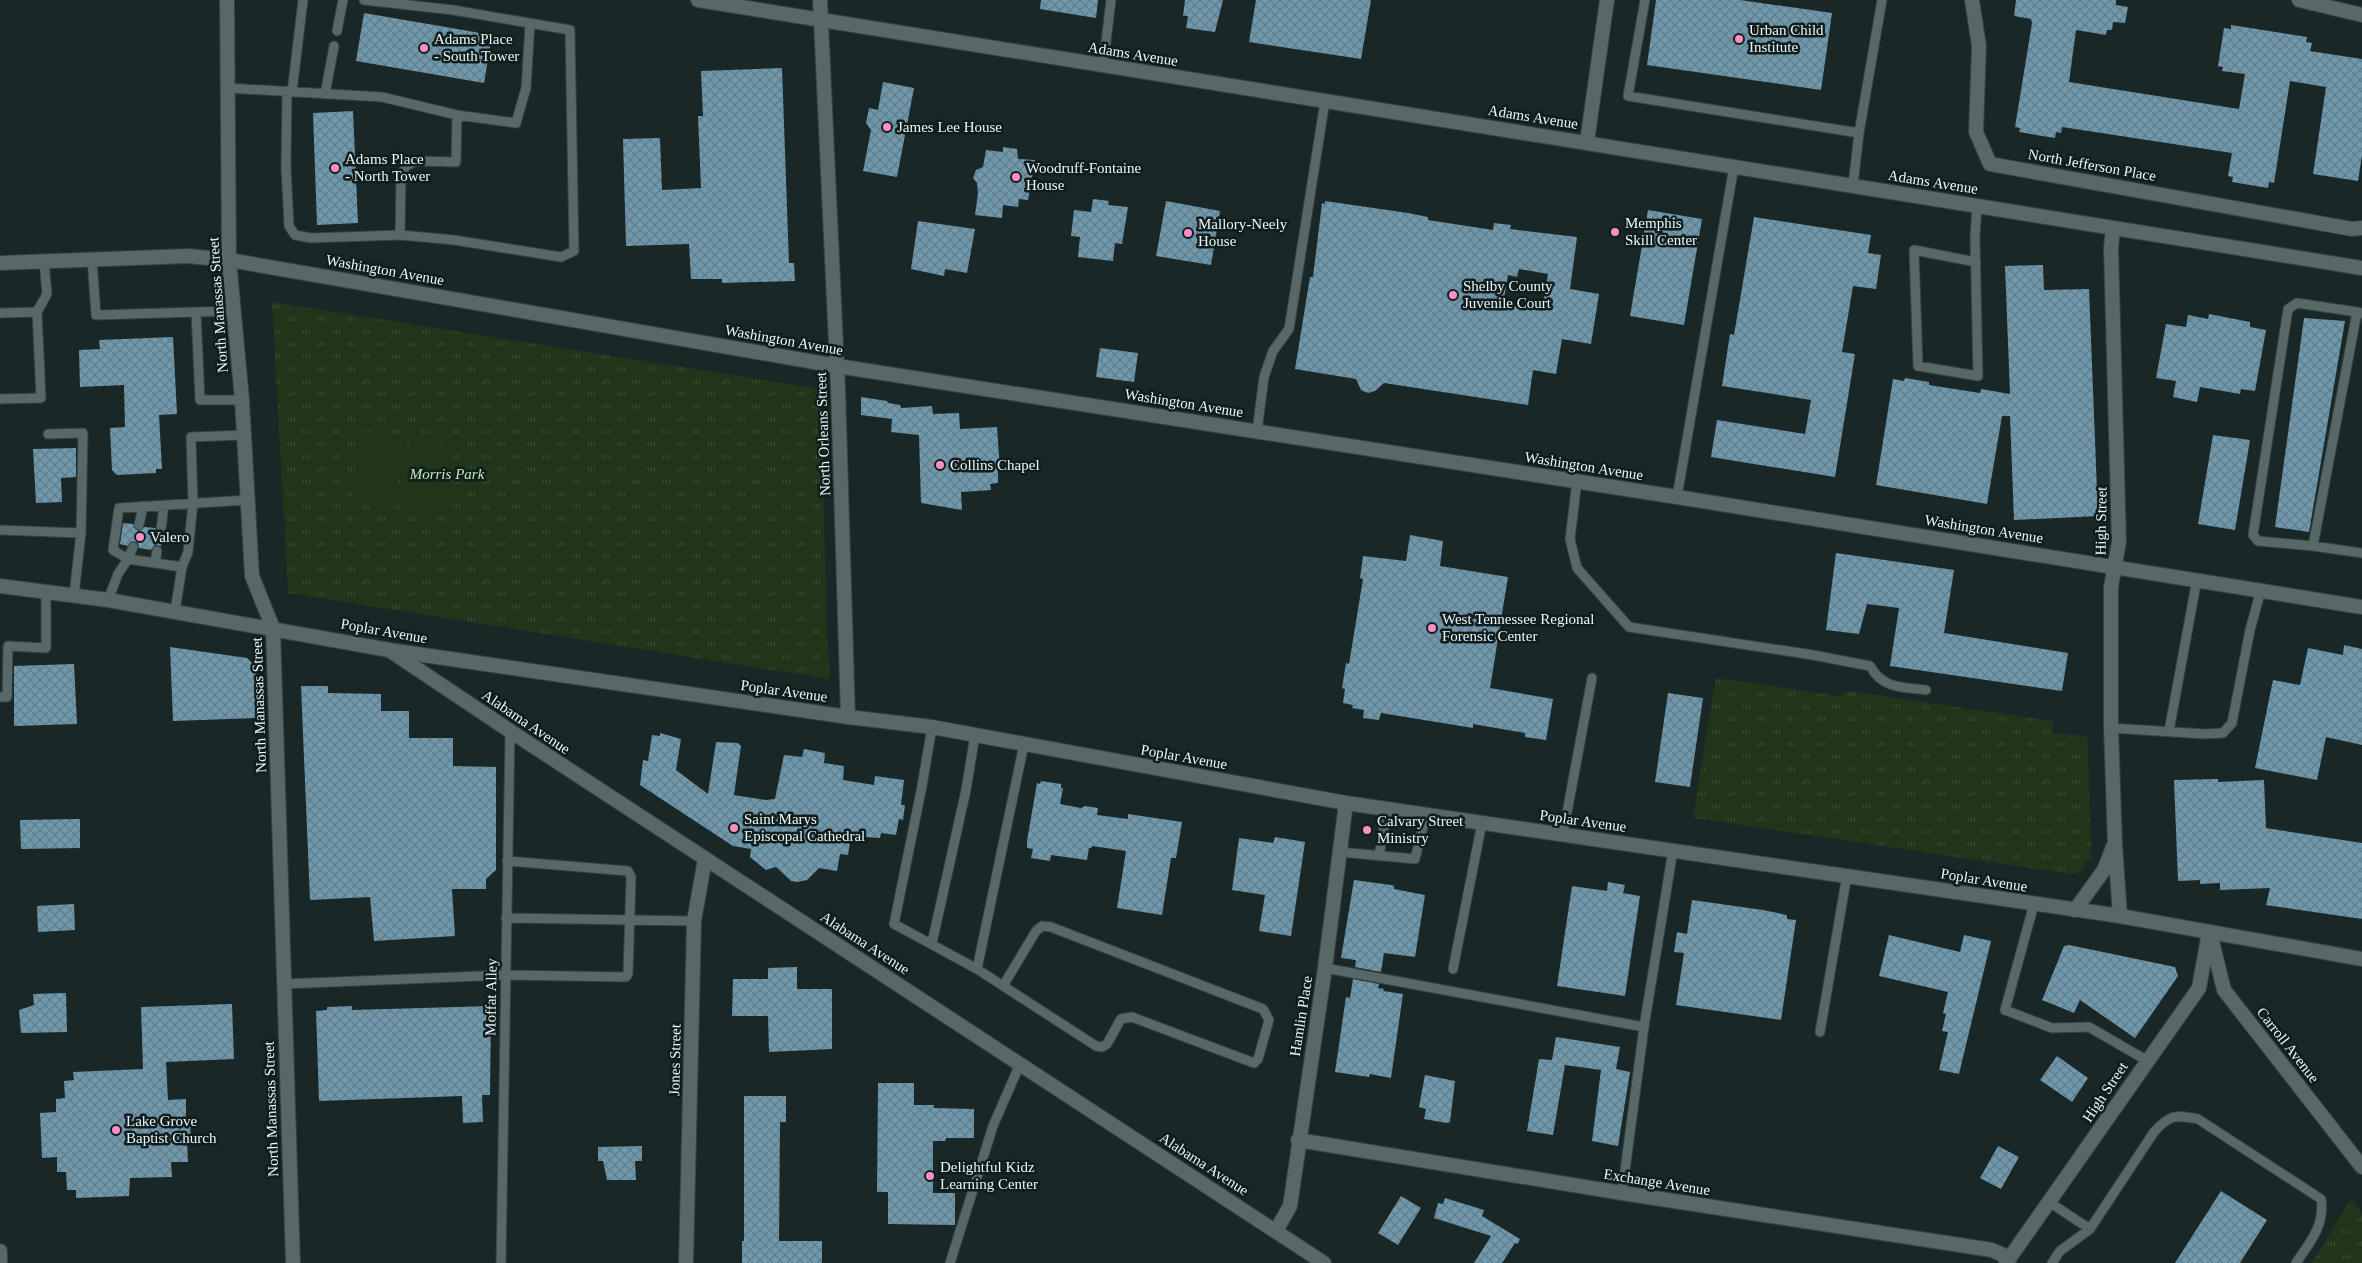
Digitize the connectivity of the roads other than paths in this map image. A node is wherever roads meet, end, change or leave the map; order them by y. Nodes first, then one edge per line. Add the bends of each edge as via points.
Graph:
1 (227, 0) edge
2 (303, 0) edge
3 (343, 0) edge
4 (364, 0) edge
5 (698, 0) edge
6 (820, 0) edge
7 (1111, 0) edge
8 (1607, 0) edge
9 (1645, 0) edge
10 (1882, 0) edge
11 (1972, 0) edge
12 (2299, 0) edge
13 (2362, 15) edge
14 (820, 21) junction
15 (530, 24) junction
16 (337, 30) dead end
17 (334, 46) dead end
18 (1103, 66) junction
19 (227, 88) junction
20 (289, 92) junction
21 (325, 94) junction
22 (1324, 101) junction
23 (457, 115) junction
24 (1859, 133) junction
25 (1587, 142) junction
26 (1734, 166) junction
27 (1853, 185) junction
28 (1977, 205) junction
29 (2113, 228) junction
30 (2357, 228) edge
31 (400, 235) junction
32 (92, 259) junction
33 (229, 260) junction
34 (44, 261) junction
35 (1976, 262) junction
36 (0, 263) edge
37 (2362, 268) edge
38 (234, 311) junction
39 (37, 312) junction
40 (196, 312) junction
41 (2360, 312) edge
42 (0, 313) edge
43 (837, 366) junction
44 (0, 399) edge
45 (242, 400) junction
46 (1257, 431) junction
47 (48, 434) dead end
48 (244, 435) junction
49 (1577, 481) junction
50 (1677, 497) junction
51 (248, 500) junction
52 (193, 503) junction
53 (164, 505) junction
54 (143, 506) junction
55 (139, 526) dead end
56 (161, 529) dead end
57 (0, 530) edge
58 (81, 533) junction
59 (2313, 546) junction
60 (133, 547) dead end
61 (157, 551) dead end
62 (2362, 554) edge
63 (128, 559) junction
64 (155, 563) junction
65 (2116, 566) junction
66 (182, 567) junction
67 (2197, 579) junction
68 (0, 586) edge
69 (2261, 590) junction
70 (46, 592) junction
71 (74, 595) junction
72 (108, 600) junction
73 (2362, 607) edge
74 (175, 612) junction
75 (273, 628) junction
76 (389, 650) junction
77 (1592, 678) dead end
78 (1926, 690) dead end
79 (0, 697) edge
80 (848, 717) junction
81 (932, 727) junction
82 (2111, 728) junction
83 (510, 731) junction
84 (2169, 732) junction
85 (975, 735) junction
86 (1024, 744) junction
87 (1346, 803) junction
88 (1387, 809) junction
89 (1426, 814) junction
90 (1482, 822) junction
91 (1564, 834) junction
92 (2115, 844) junction
93 (1673, 850) junction
94 (1340, 852) junction
95 (1379, 856) junction
96 (705, 859) junction
97 (507, 861) junction
98 (1847, 875) junction
99 (2034, 904) junction
100 (2075, 910) junction
101 (2120, 916) junction
102 (506, 918) junction
103 (630, 921) junction
104 (694, 921) junction
105 (2209, 932) junction
106 (932, 943) junction
107 (2362, 959) edge
108 (1326, 968) junction
109 (977, 969) junction
110 (1453, 969) dead end
111 (506, 975) junction
112 (283, 984) junction
113 (1003, 986) junction
114 (1644, 1027) junction
115 (1820, 1032) dead end
116 (2146, 1060) junction
117 (1020, 1064) junction
118 (1298, 1140) junction
119 (2362, 1167) edge
120 (1622, 1193) junction
121 (2049, 1202) junction
122 (2090, 1229) junction
123 (1276, 1231) junction
124 (0, 1251) edge
125 (2008, 1260) edge
126 (1322, 1262) edge
127 (0, 1263) edge
128 (293, 1263) edge
129 (501, 1263) edge
130 (686, 1263) edge
131 (950, 1263) edge
132 (2052, 1263) edge
133 (2296, 1263) edge

1 - 19 street, North Manassas Street
2 - 20 lane
3 - 16 lane
4 - 15 lane via 454,10
5 - 14 street, Adams Avenue
6 - 14 street, North Orleans Street
7 - 18 lane
8 - 25 street
9 - 24 lane via 1628,96
10 - 24 lane
11 - 30 street, North Jefferson Place via 1979,46 1976,132 1990,164
12 - 13 street
14 - 18 street, Adams Avenue
14 - 43 street, North Orleans Street
15 - 23 lane via 526,88 516,123
15 - 31 lane via 570,30 574,251 561,257
17 - 21 lane
18 - 22 street, Adams Avenue
19 - 20 lane
19 - 33 street, North Manassas Street
20 - 21 lane
20 - 31 lane via 286,168 289,226 295,235 311,238
21 - 23 lane via 382,97
22 - 25 street, Adams Avenue
22 - 46 lane via 1289,328 1273,351 1264,377
23 - 31 lane via 456,162 417,162 406,166 401,176
24 - 27 lane
25 - 26 street, Adams Avenue
26 - 27 street, Adams Avenue
26 - 50 lane
27 - 28 street, Adams Avenue
28 - 29 street, Adams Avenue
28 - 35 lane
29 - 37 street, Adams Avenue
29 - 65 street, High Street via 2119,542
32 - 33 street, Washington Avenue via 188,256
32 - 34 street, Washington Avenue
32 - 40 lane via 96,315
33 - 38 street, North Manassas Street
33 - 43 street, Washington Avenue
34 - 36 street, Washington Avenue
34 - 39 lane via 48,294
35 - 35 lane via 1978,376 1918,366 1914,250
38 - 40 lane
38 - 45 street, North Manassas Street
39 - 42 lane
39 - 44 lane via 42,398
40 - 45 lane via 200,400
41 - 59 lane
41 - 59 lane via 2297,303 2288,309 2253,535 2258,541
43 - 46 street, Washington Avenue
43 - 80 street, North Orleans Street
45 - 48 street, North Manassas Street
46 - 49 street, Washington Avenue
47 - 58 lane via 83,433
48 - 51 street, North Manassas Street
48 - 52 lane via 191,437
49 - 50 street, Washington Avenue
49 - 78 lane via 1570,539 1577,568 1629,627 1870,666 1876,678 1890,685
50 - 65 street, Washington Avenue
51 - 52 lane
51 - 75 street, North Manassas Street via 252,576
52 - 53 lane
52 - 66 lane via 188,552
53 - 54 lane
53 - 56 lane
54 - 55 lane
54 - 63 lane via 119,508 113,550
57 - 58 lane
58 - 71 lane
59 - 62 lane
60 - 63 lane
61 - 64 lane
63 - 64 lane
63 - 72 lane
64 - 66 lane
65 - 67 street, Washington Avenue
65 - 82 street, High Street via 2111,587
66 - 74 lane
67 - 69 street, Washington Avenue
67 - 84 lane
68 - 70 street, Poplar Avenue
69 - 73 street, Washington Avenue
69 - 84 lane via 2232,723 2223,733
70 - 71 street, Poplar Avenue
70 - 79 lane via 46,648 8,646 7,697
71 - 72 street, Poplar Avenue
72 - 74 street, Poplar Avenue
74 - 75 street, Poplar Avenue
75 - 76 street, Poplar Avenue
75 - 112 street, North Manassas Street
76 - 80 street, Poplar Avenue
76 - 83 street, Alabama Avenue
77 - 91 lane
80 - 81 street, Poplar Avenue
81 - 85 street, Poplar Avenue
81 - 106 lane via 894,924
82 - 84 lane
82 - 92 street, High Street
83 - 96 street, Alabama Avenue
83 - 97 lane, Moffat Alley
85 - 86 street, Poplar Avenue
85 - 106 lane
86 - 87 street, Poplar Avenue
86 - 109 lane
87 - 88 street, Poplar Avenue
87 - 94 street, Hamlin Place
88 - 89 street, Poplar Avenue
88 - 95 lane
89 - 90 street, Poplar Avenue
89 - 95 lane via 1416,859
90 - 91 street, Poplar Avenue
90 - 110 lane
91 - 93 street, Poplar Avenue
92 - 100 street, High Street via 2104,870
92 - 101 street, High Street
93 - 98 street, Poplar Avenue
93 - 114 lane
94 - 95 lane
94 - 108 street, Hamlin Place
96 - 104 street, Jones Street
96 - 117 street, Alabama Avenue
97 - 102 lane, Moffat Alley
97 - 103 lane via 628,871 631,877
98 - 99 street, Poplar Avenue
98 - 115 lane
99 - 100 street, Poplar Avenue
99 - 116 lane via 2005,1010 2052,1028 2089,1027
100 - 101 street, Poplar Avenue
101 - 105 street, Poplar Avenue
102 - 103 lane
102 - 111 lane, Moffat Alley
103 - 104 lane
103 - 111 lane via 626,977
104 - 130 street, Jones Street
105 - 107 street, Poplar Avenue
105 - 116 street, High Street via 2199,988
105 - 119 street, Carroll Avenue via 2224,990
106 - 109 lane
108 - 114 lane
108 - 118 street, Hamlin Place
109 - 113 lane
111 - 112 lane
111 - 129 lane, Moffat Alley
112 - 128 street, North Manassas Street
113 - 113 lane via 1102,1048 1121,1019 1132,1017 1254,1063 1269,1020 1263,1009 1051,927 1042,926 1036,931
114 - 120 lane
116 - 121 street, High Street
117 - 123 street, Alabama Avenue
117 - 131 lane via 993,1126
118 - 120 street, Exchange Avenue
118 - 123 street, Hamlin Place via 1290,1206
120 - 125 street, Exchange Avenue via 1992,1250
121 - 122 lane
121 - 125 street, High Street
122 - 132 lane via 2060,1251
122 - 133 lane via 2154,1132 2166,1118 2180,1116 2198,1119 2321,1199 2323,1213 2317,1232
123 - 126 street, Alabama Avenue
124 - 127 street

